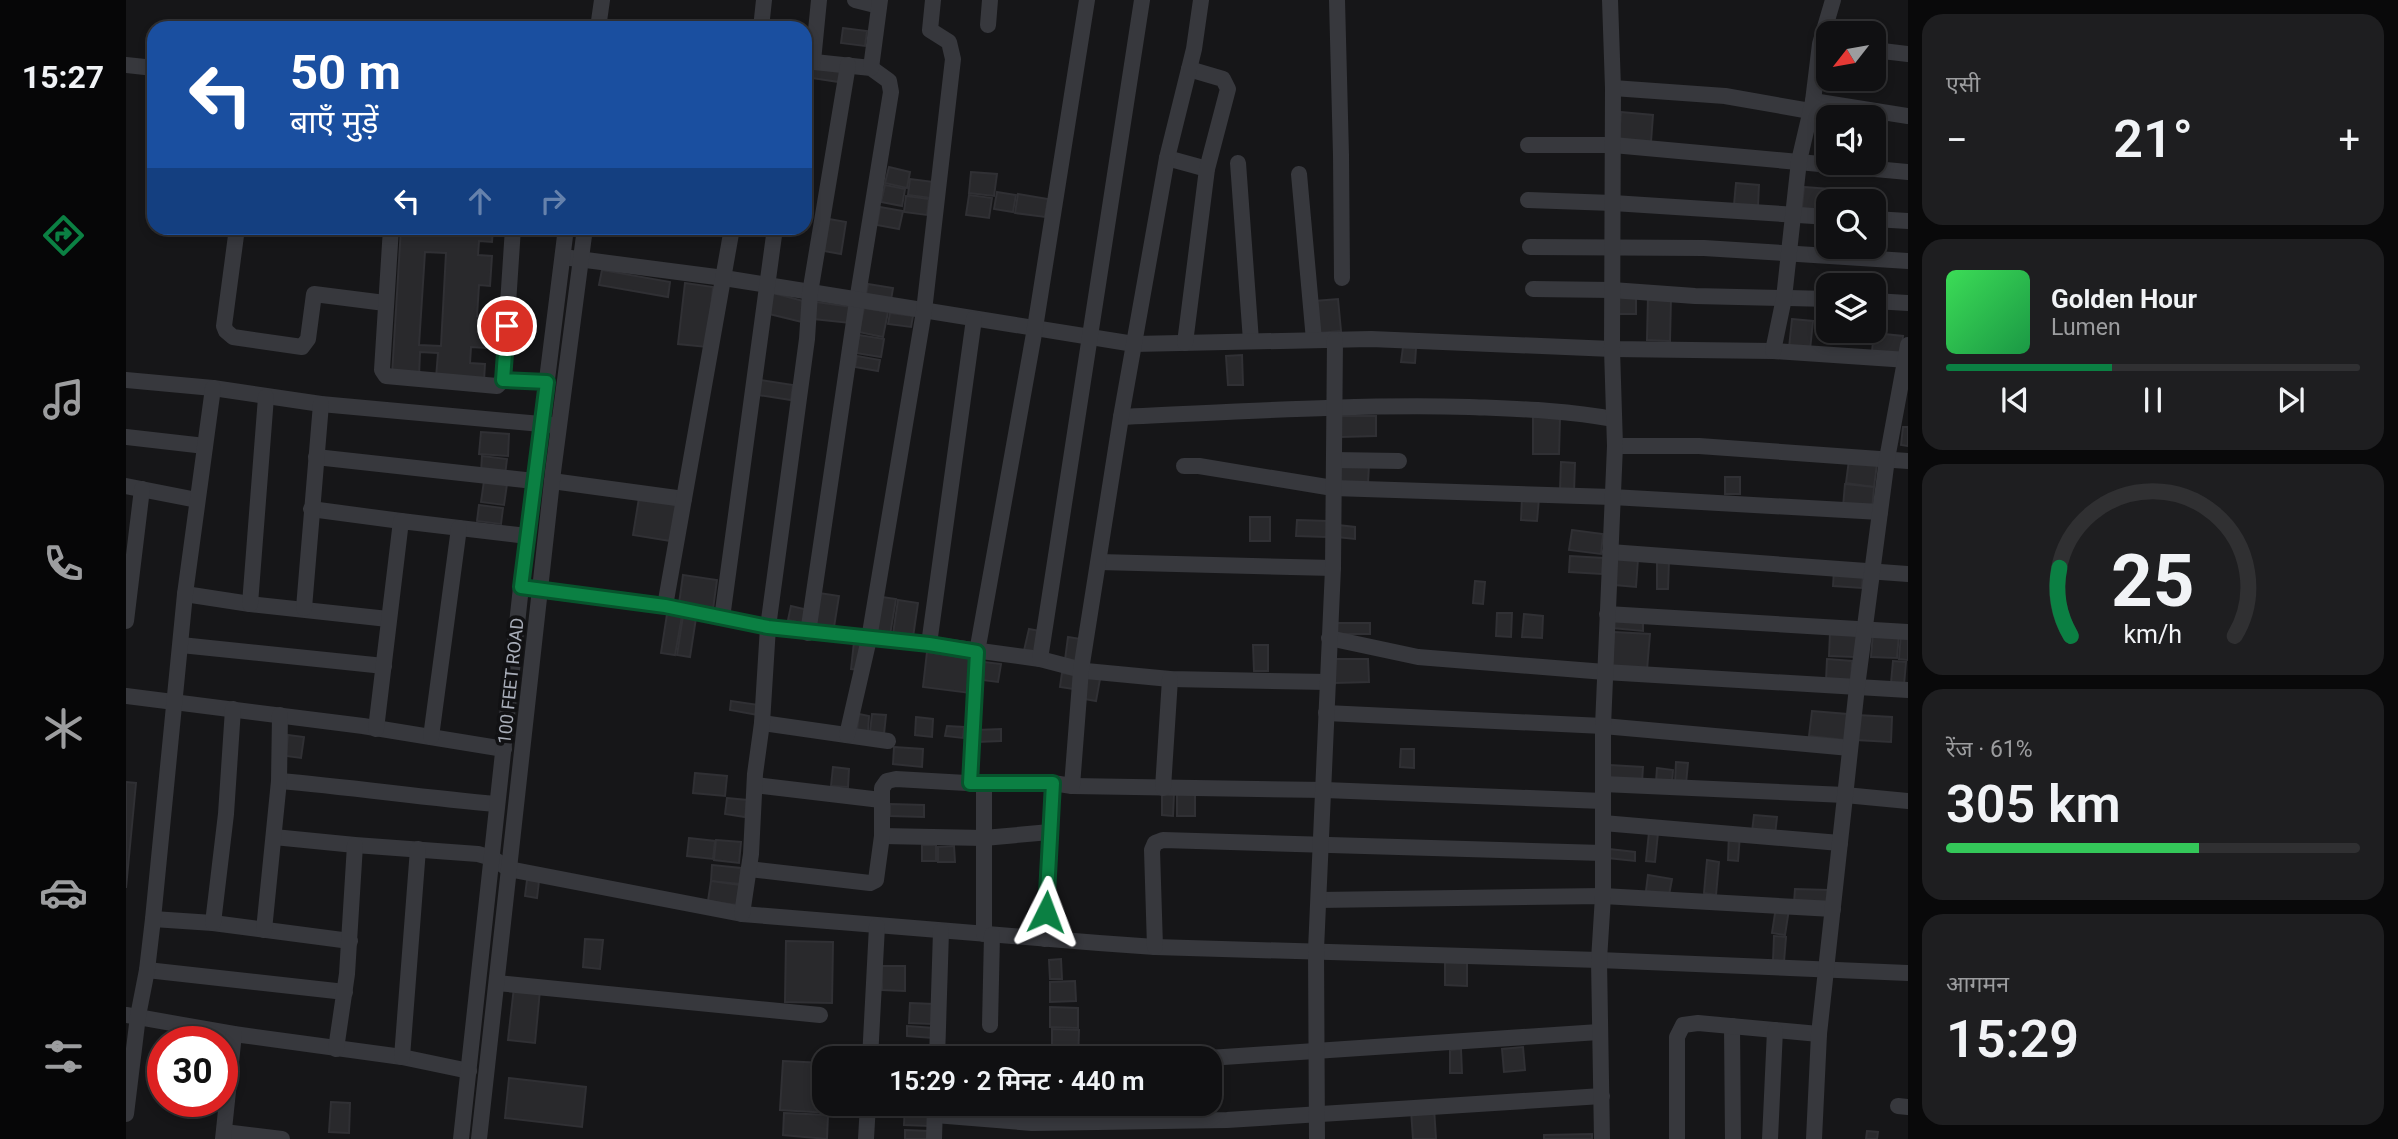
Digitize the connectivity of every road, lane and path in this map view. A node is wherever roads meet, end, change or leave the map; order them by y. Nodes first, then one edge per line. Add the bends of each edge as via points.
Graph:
1 (602, 0) edge
2 (764, 0) edge
3 (819, 0) edge
4 (855, 0) edge
5 (933, 0) edge
6 (990, 0) edge
7 (1087, 0) edge
8 (1142, 0) edge
9 (1201, 0) edge
10 (1337, 0) edge
11 (1610, 0) edge
12 (1833, 0) edge
13 (880, 3) edge
14 (599, 21) edge
15 (762, 21) edge
16 (1829, 21) edge
17 (988, 25) dead end
18 (812, 43) edge
19 (1886, 51) edge
20 (1908, 54) edge
21 (812, 61) edge
22 (126, 65) edge
23 (848, 65) junction
24 (147, 67) edge
25 (871, 68) junction
26 (1189, 69) junction
27 (1816, 84) edge
28 (1613, 88) junction
29 (1811, 106) junction
30 (1908, 117) edge
31 (1528, 145) dead end
32 (1613, 145) junction
33 (1167, 158) junction
34 (1799, 161) junction
35 (1238, 163) dead end
36 (1207, 169) junction
37 (1908, 172) edge
38 (1299, 174) dead end
39 (1528, 200) dead end
40 (1613, 203) junction
41 (1794, 215) junction
42 (1816, 216) edge
43 (1886, 220) edge
44 (1908, 221) edge
45 (236, 235) edge
46 (390, 235) edge
47 (513, 235) edge
48 (565, 235) edge
49 (584, 235) edge
50 (731, 235) edge
51 (774, 235) edge
52 (1613, 246) junction
53 (1530, 247) dead end
54 (1789, 252) junction
55 (563, 257) junction
56 (580, 260) junction
57 (1908, 261) edge
58 (724, 278) junction
59 (1342, 278) dead end
60 (765, 286) junction
61 (1533, 289) dead end
62 (1612, 290) junction
63 (810, 293) junction
64 (1784, 298) junction
65 (1816, 299) edge
66 (857, 301) junction
67 (1886, 302) edge
68 (385, 303) junction
69 (1908, 303) edge
70 (924, 311) junction
71 (974, 319) junction
72 (1035, 328) junction
73 (1089, 337) junction
74 (1314, 340) junction
75 (1335, 340) junction
76 (1251, 341) junction
77 (1185, 342) junction
78 (1134, 344) junction
79 (1612, 349) junction
80 (1773, 351) junction
81 (1907, 355) edge
82 (126, 380) edge
83 (503, 380) junction
84 (547, 382) junction
85 (213, 388) junction
86 (266, 397) junction
87 (321, 404) junction
88 (1335, 408) junction
89 (1121, 417) junction
90 (1613, 419) junction
91 (541, 425) junction
92 (559, 426) junction
93 (126, 437) edge
94 (205, 446) junction
95 (1615, 446) junction
96 (316, 457) junction
97 (1888, 459) junction
98 (1334, 460) junction
99 (1399, 461) dead end
100 (1908, 461) edge
101 (1184, 466) dead end
102 (534, 481) junction
103 (552, 481) junction
104 (134, 488) edge
105 (1333, 488) junction
106 (1612, 497) junction
107 (684, 499) junction
108 (197, 500) junction
109 (311, 509) junction
110 (1880, 512) junction
111 (401, 521) junction
112 (459, 528) junction
113 (527, 536) junction
114 (1610, 552) junction
115 (1099, 562) junction
116 (1333, 568) junction
117 (1872, 572) junction
118 (1908, 574) edge
119 (521, 587) junction
120 (540, 590) junction
121 (185, 594) junction
122 (250, 604) junction
123 (665, 606) junction
124 (304, 608) junction
125 (1607, 614) junction
126 (722, 618) junction
127 (388, 619) junction
128 (126, 621) edge
129 (768, 627) junction
130 (1864, 629) junction
131 (1908, 632) edge
132 (808, 633) junction
133 (1329, 638) junction
134 (869, 639) junction
135 (929, 644) junction
136 (181, 645) junction
137 (977, 652) junction
138 (1040, 659) junction
139 (383, 666) junction
140 (1081, 670) junction
141 (1605, 672) junction
142 (1170, 679) junction
143 (1328, 682) junction
144 (1857, 687) junction
145 (1908, 690) edge
146 (126, 696) edge
147 (176, 701) junction
148 (233, 709) junction
149 (1326, 713) junction
150 (280, 715) junction
151 (762, 723) junction
152 (1603, 726) junction
153 (376, 729) junction
154 (847, 735) junction
155 (431, 737) junction
156 (888, 741) dead end
157 (1850, 748) junction
158 (504, 749) junction
159 (279, 781) junction
160 (977, 783) junction
161 (1053, 783) junction
162 (1603, 784) junction
163 (755, 785) junction
164 (1072, 786) junction
165 (1163, 788) junction
166 (1325, 790) junction
167 (1845, 794) junction
168 (881, 800) junction
169 (1603, 801) junction
170 (1908, 801) edge
171 (497, 804) junction
172 (1603, 823) junction
173 (1050, 832) junction
174 (882, 836) junction
175 (274, 837) junction
176 (984, 838) junction
177 (1840, 844) junction
178 (355, 845) junction
179 (1321, 846) junction
180 (418, 849) junction
181 (1603, 853) junction
182 (492, 858) junction
183 (509, 869) junction
184 (749, 869) junction
185 (1603, 896) junction
186 (1319, 900) junction
187 (1833, 909) junction
188 (742, 914) junction
189 (153, 919) junction
190 (213, 923) junction
191 (877, 926) junction
192 (264, 930) junction
193 (941, 931) junction
194 (988, 935) junction
195 (1045, 939) junction
196 (350, 941) junction
197 (1155, 947) junction
198 (1316, 950) junction
199 (1599, 960) junction
200 (147, 970) junction
201 (1827, 970) junction
202 (1908, 973) edge
203 (497, 983) junction
204 (345, 992) junction
205 (820, 1015) dead end
206 (132, 1016) edge
207 (990, 1025) dead end
208 (189, 1026) edge
209 (1732, 1026) junction
210 (1775, 1030) junction
211 (1599, 1032) junction
212 (1819, 1034) junction
213 (238, 1035) edge
214 (871, 1046) edge
215 (937, 1046) edge
216 (336, 1049) junction
217 (1317, 1051) junction
218 (401, 1057) junction
219 (1222, 1057) edge
220 (469, 1071) junction
221 (1602, 1096) junction
222 (126, 1114) edge
223 (1317, 1115) junction
224 (867, 1116) edge
225 (935, 1116) edge
226 (980, 1116) edge
227 (226, 1117) edge
228 (224, 1135) edge
229 (282, 1139) edge
230 (461, 1139) edge
231 (479, 1139) edge
232 (866, 1139) edge
233 (934, 1139) edge
234 (1317, 1139) edge
235 (1602, 1139) edge
236 (1677, 1139) edge
237 (1733, 1139) edge
238 (1770, 1139) edge
239 (1814, 1139) edge

1 - 14 street
2 - 15 street
3 - 18 street
4 - 13 street
5 - 70 street via 930,30 947,39 953,59
6 - 17 street
7 - 72 street
8 - 73 street
9 - 26 street
10 - 59 street
11 - 28 street
12 - 16 street
13 - 25 street
19 - 20 street
21 - 23 street
22 - 24 street
23 - 25 street
23 - 63 street
25 - 66 street via 889,81 891,92
26 - 33 street
26 - 36 street via 1223,79 1228,89
27 - 29 street
28 - 29 street
28 - 32 street
29 - 30 street
29 - 34 street
31 - 32 street
32 - 34 street
32 - 40 street
33 - 36 street
33 - 78 street
34 - 37 street
34 - 41 street
35 - 76 street
36 - 77 street
38 - 74 street
39 - 40 street
40 - 41 street
40 - 52 street
41 - 42 street
41 - 54 street
43 - 44 street
45 - 68 street via 224,326 233,338 302,347 308,339 314,294
46 - 68 street
47 - 83 street
48 - 55 street, 100 FEET ROAD
49 - 56 street, 100 FEET ROAD
50 - 58 street
51 - 60 street
52 - 53 street
52 - 54 street
52 - 62 street
54 - 57 street
54 - 64 street
55 - 56 street
55 - 84 street, 100 FEET ROAD
56 - 58 street
56 - 92 street, 100 FEET ROAD
58 - 60 street
58 - 107 street
60 - 63 street
60 - 126 street
61 - 62 street
62 - 64 street
62 - 79 street
63 - 66 street
63 - 129 street
64 - 65 street
64 - 80 street
66 - 70 street
66 - 132 street
67 - 69 street
68 - 83 street via 380,367 386,376 497,386
70 - 71 street
70 - 134 street
71 - 72 street
71 - 135 street
72 - 73 street
72 - 137 street
73 - 78 street
73 - 138 street
74 - 75 street
74 - 76 street
75 - 79 street
75 - 88 street
76 - 77 street
77 - 78 street
78 - 89 street
79 - 80 street
79 - 90 street
80 - 81 street
81 - 97 street
82 - 85 street
83 - 84 street
84 - 91 street, 100 FEET ROAD
85 - 86 street
85 - 94 street
86 - 87 street
86 - 122 street
87 - 91 street
87 - 96 street
88 - 89 street
88 - 90 street via 1528,409
88 - 98 street
89 - 115 street
90 - 95 street
91 - 92 street
91 - 102 street, 100 FEET ROAD
92 - 103 street, 100 FEET ROAD
93 - 94 street
94 - 108 street
95 - 97 street via 1699,446
95 - 106 street
96 - 102 street
96 - 109 street
97 - 100 street
97 - 110 street
98 - 99 street
98 - 105 street
101 - 105 street
102 - 113 street, 100 FEET ROAD
103 - 107 street
103 - 120 street, 100 FEET ROAD
104 - 108 street
104 - 128 street
105 - 106 street
105 - 116 street
106 - 110 street
106 - 114 street
107 - 123 street
108 - 121 street
109 - 111 street
109 - 124 street
110 - 117 street
111 - 112 street
111 - 127 street
112 - 113 street
112 - 155 street
113 - 119 street, 100 FEET ROAD
114 - 117 street
114 - 125 street
115 - 116 street
115 - 140 street
116 - 133 street
117 - 118 street
117 - 130 street
119 - 120 street
119 - 158 street, 100 FEET ROAD
120 - 123 street
120 - 183 street, 100 FEET ROAD
121 - 122 street
121 - 136 street
122 - 124 street
123 - 126 street
124 - 127 street
125 - 130 street
125 - 141 street
126 - 129 street
127 - 139 street
129 - 132 street
129 - 151 street
130 - 131 street
130 - 144 street
132 - 134 street
133 - 141 street via 1419,657
133 - 143 street
134 - 135 street
134 - 154 street
135 - 137 street
136 - 139 street
136 - 147 street
137 - 138 street
137 - 160 street
138 - 140 street
139 - 153 street
140 - 142 street
140 - 164 street
141 - 144 street
141 - 152 street
142 - 143 street
142 - 165 street
143 - 149 street
144 - 145 street
144 - 157 street
146 - 147 street
147 - 148 street
147 - 189 street
148 - 150 street
148 - 190 street
149 - 152 street
149 - 166 street
150 - 153 street
150 - 159 street
151 - 154 street
151 - 163 street
152 - 157 street
152 - 162 street
153 - 155 street
154 - 156 street
155 - 158 street
157 - 167 street
158 - 171 street, 100 FEET ROAD
159 - 171 street
159 - 175 street
160 - 161 street
160 - 168 street via 896,779 887,781
160 - 176 street
161 - 164 street
161 - 173 street
162 - 167 street
162 - 169 street
163 - 168 street
163 - 184 street
164 - 165 street
165 - 166 street
166 - 169 street
166 - 179 street
167 - 170 street
167 - 177 street
168 - 174 street
169 - 172 street
171 - 182 street, 100 FEET ROAD
172 - 177 street
172 - 181 street
173 - 176 street
173 - 195 street
174 - 176 street
174 - 184 street via 876,880 870,883
175 - 178 street
175 - 192 street
176 - 194 street
177 - 187 street
178 - 180 street
178 - 196 street
179 - 181 street
179 - 186 street
179 - 197 street via 1155,843
180 - 182 street
180 - 218 street
181 - 185 street
182 - 183 street
182 - 220 street, 100 FEET ROAD
183 - 188 street
183 - 203 street, 100 FEET ROAD
184 - 188 street
185 - 186 street
185 - 187 street
185 - 199 street
186 - 198 street
187 - 201 street
188 - 191 street
189 - 190 street
189 - 200 street
190 - 192 street
191 - 193 street
191 - 214 street
192 - 196 street
193 - 194 street
193 - 215 street
194 - 195 street
194 - 207 street
195 - 197 street
196 - 204 street
197 - 198 street
198 - 199 street
198 - 217 street
199 - 201 street
199 - 211 street
200 - 204 street
200 - 206 street
201 - 202 street
201 - 212 street
203 - 205 street
203 - 231 street, 100 FEET ROAD
204 - 216 street
206 - 208 street
206 - 222 street
209 - 210 street
209 - 236 street via 1698,1023 1679,1030
209 - 237 street
210 - 212 street
210 - 238 street
211 - 217 street
211 - 221 street
212 - 239 street
213 - 216 street
216 - 218 street
217 - 219 street
217 - 223 street
218 - 220 street
220 - 230 street, 100 FEET ROAD
221 - 223 street
221 - 235 street
223 - 226 street via 1032,1123
223 - 234 street
224 - 232 street
225 - 233 street
227 - 228 street
228 - 229 street

